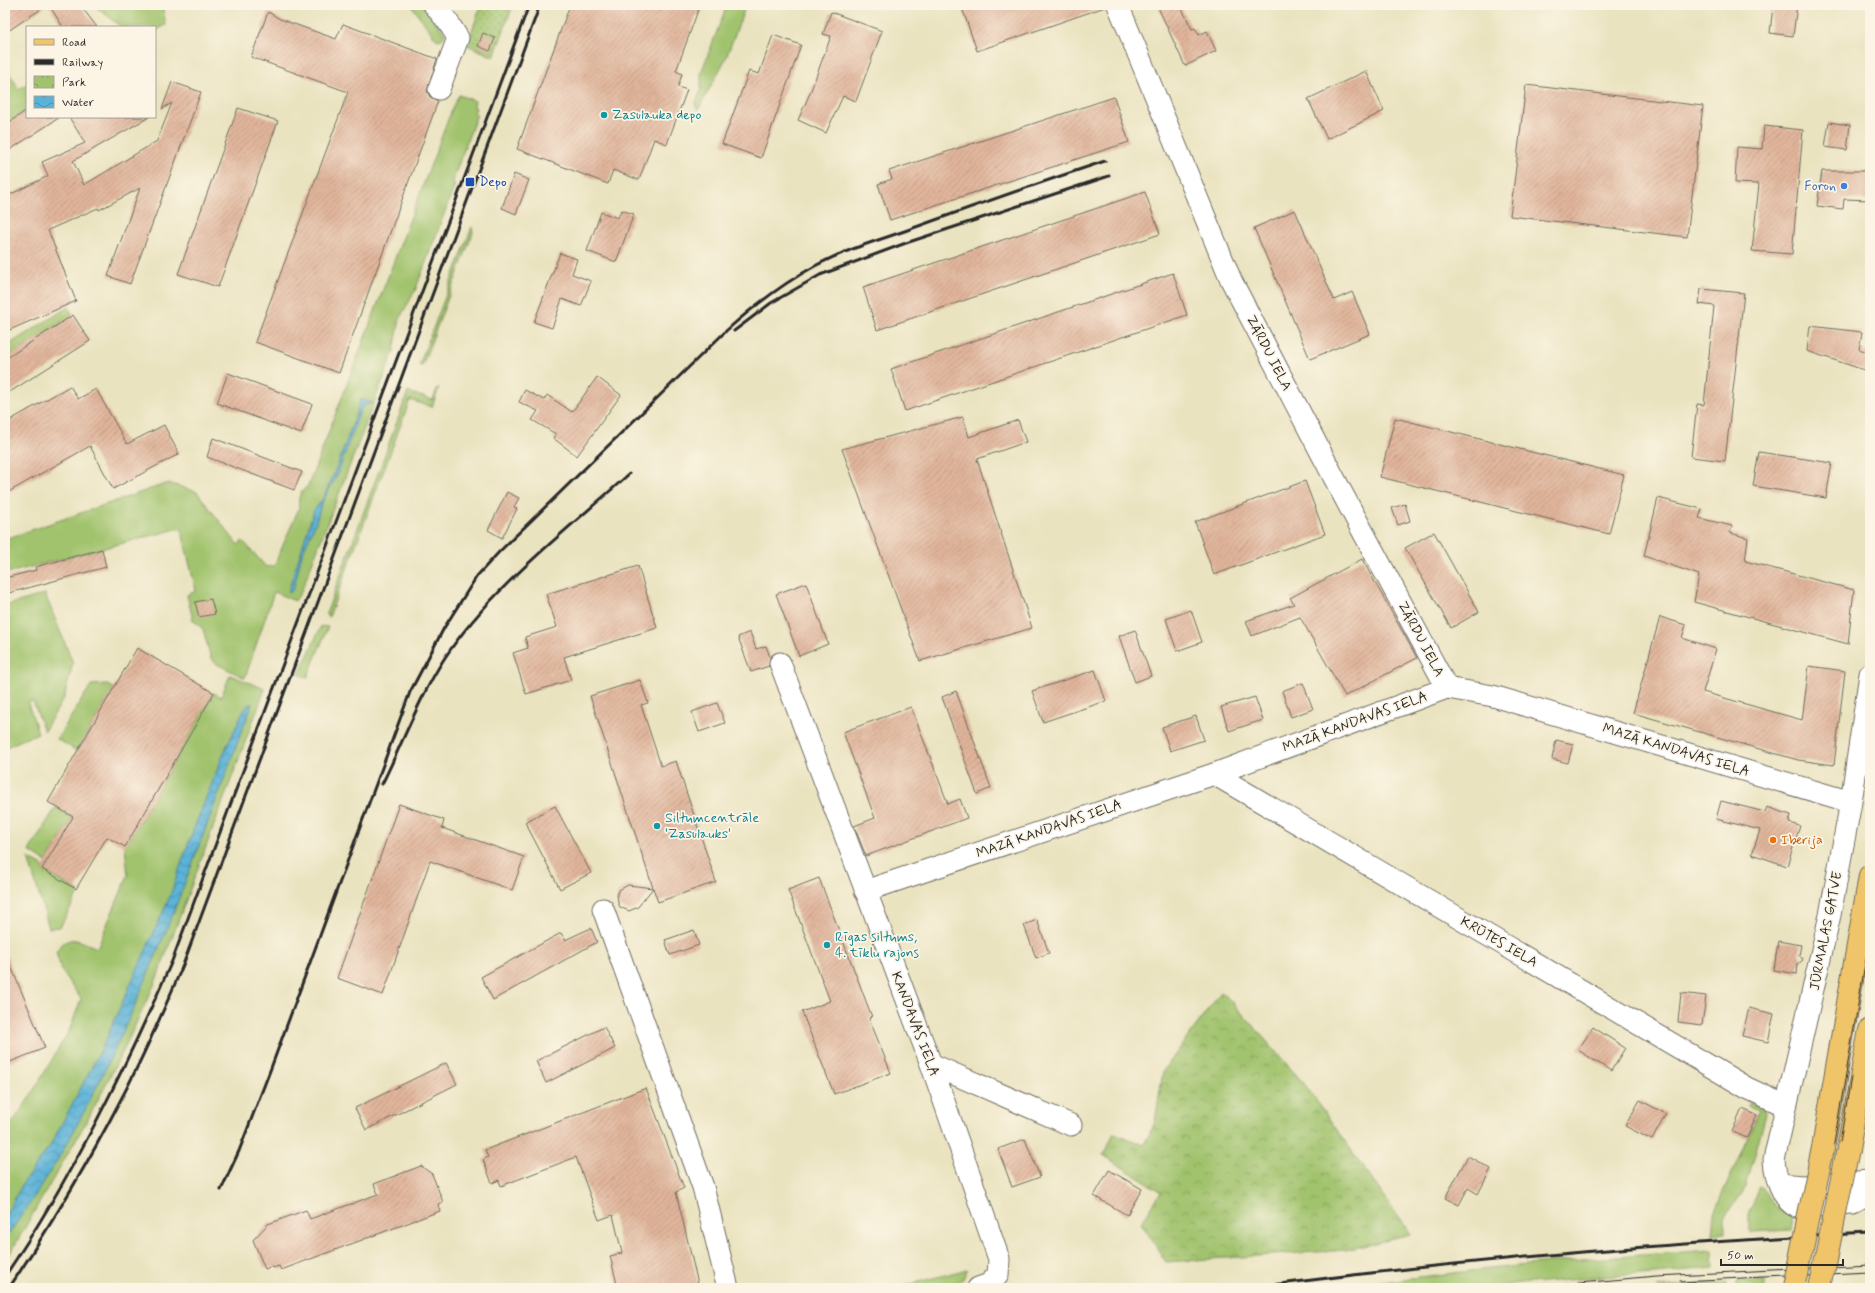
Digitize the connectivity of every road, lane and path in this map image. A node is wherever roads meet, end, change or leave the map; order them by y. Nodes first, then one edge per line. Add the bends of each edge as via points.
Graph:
1 (434, 5) edge
2 (1118, 5) edge
3 (439, 89) dead end
4 (780, 663) dead end
5 (1870, 674) edge
6 (1448, 688) junction
7 (1214, 774) junction
8 (1851, 802) junction
9 (1870, 876) edge
10 (865, 891) junction
11 (603, 908) dead end
12 (1870, 1030) edge
13 (931, 1064) junction
14 (1786, 1106) junction
15 (1071, 1125) dead end
16 (1870, 1181) edge
17 (1780, 1184) junction
18 (1870, 1195) edge
19 (728, 1288) edge
20 (978, 1288) edge
21 (1794, 1288) edge
22 (1820, 1288) edge

1 - 3 street via 458,38
2 - 6 street, ZĀRDU IELA via 1231,280
4 - 10 street, KANDAVAS IELA
5 - 8 street, JŪRMALAS GATVE
6 - 7 street, MAZĀ KANDAVAS IELA
6 - 8 street, MAZĀ KANDAVAS IELA via 1493,696
7 - 10 street, MAZĀ KANDAVAS IELA
7 - 14 street, KRŪTES IELA via 1747,1088
8 - 14 street, JŪRMALAS GATVE via 1828,922
9 - 21 main road, bridge via 1823,1148
10 - 13 street, KANDAVAS IELA
11 - 19 street via 703,1187
12 - 22 main road, bridge
13 - 15 street
13 - 20 street, KANDAVAS IELA via 999,1259 998,1275 989,1284
14 - 17 street, JŪRMALAS GATVE via 1774,1160 1775,1173
16 - 17 street via 1802,1186
17 - 18 street, JŪRMALAS GATVE via 1785,1197 1797,1207 1853,1204

